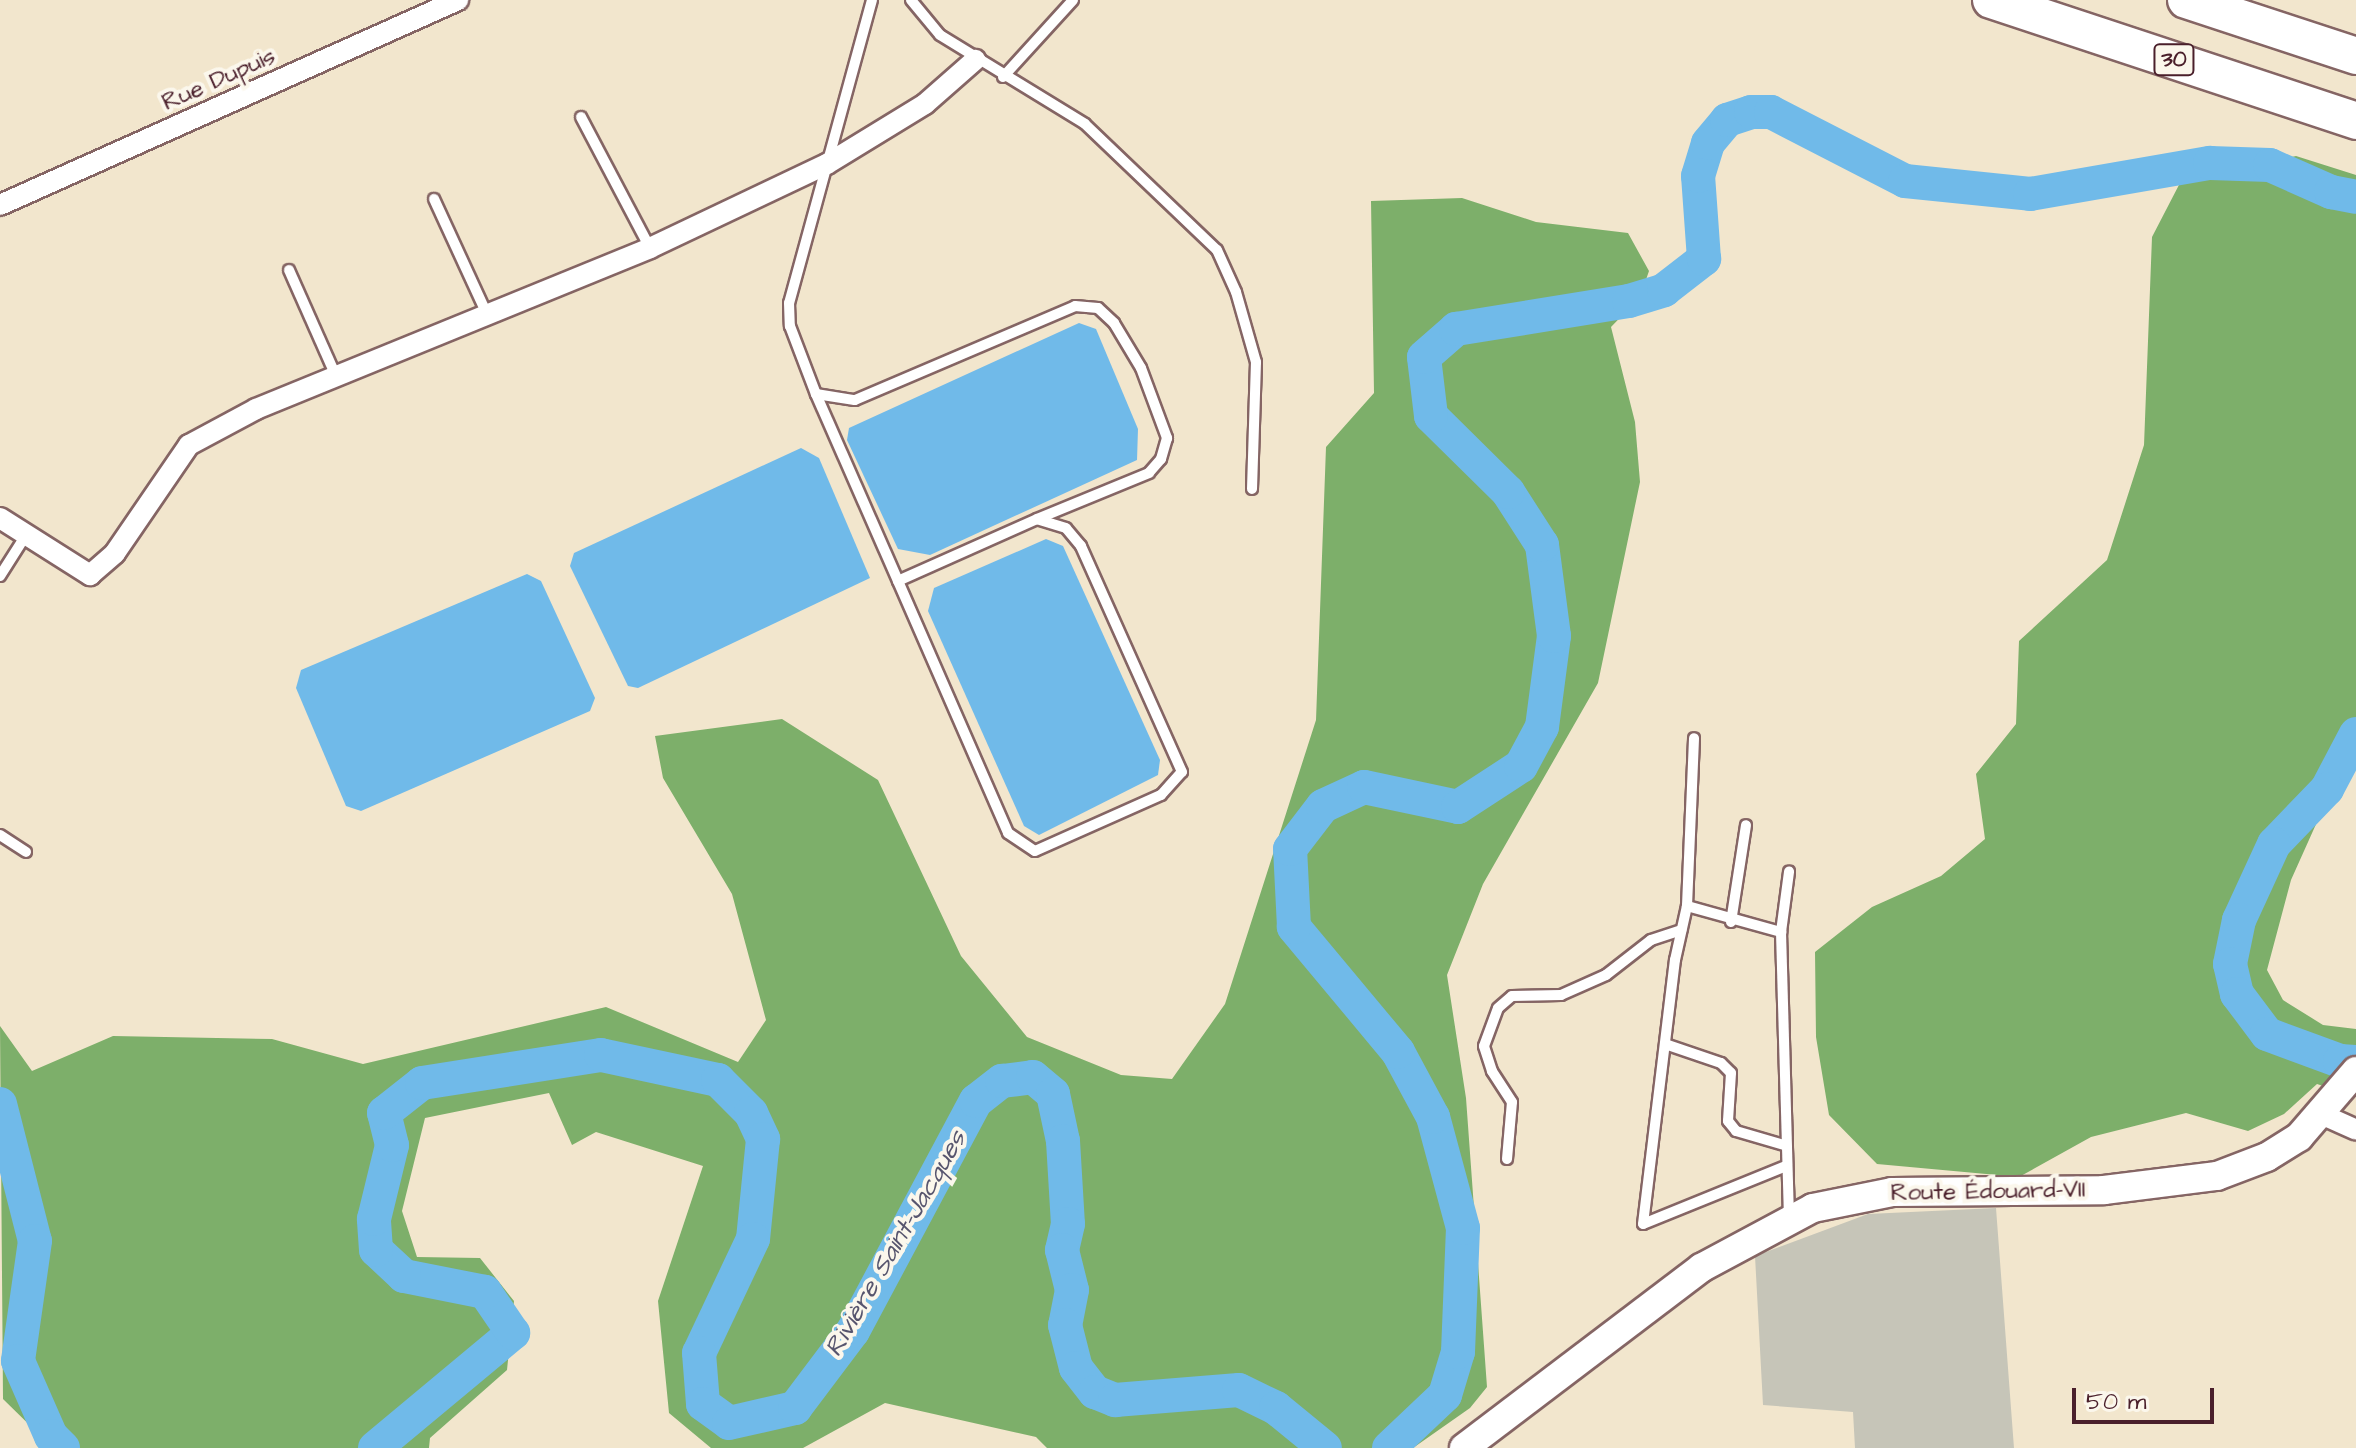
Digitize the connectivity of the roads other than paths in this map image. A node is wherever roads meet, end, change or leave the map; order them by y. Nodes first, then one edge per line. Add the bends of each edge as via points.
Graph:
1 (458, 0) edge
2 (872, 0) edge
3 (911, 0) edge
4 (1073, 0) edge
5 (1991, 0) edge
6 (2186, 0) edge
7 (2356, 56) edge
8 (975, 60) junction
9 (1003, 77) junction
10 (581, 117) dead end
11 (2356, 121) edge
12 (827, 164) junction
13 (434, 199) dead end
14 (0, 205) edge
15 (650, 248) junction
16 (289, 270) dead end
17 (487, 314) junction
18 (336, 376) junction
19 (816, 394) junction
20 (1252, 489) dead end
21 (0, 518) edge
22 (1037, 519) junction
23 (26, 535) junction
24 (0, 576) edge
25 (898, 581) junction
26 (1694, 738) dead end
27 (1746, 825) dead end
28 (0, 835) edge
29 (26, 852) dead end
30 (1789, 872) dead end
31 (1687, 906) junction
32 (1731, 922) junction
33 (1681, 930) junction
34 (1781, 932) junction
35 (1665, 1044) junction
36 (2354, 1074) edge
37 (2323, 1115) junction
38 (2356, 1130) edge
39 (1784, 1145) junction
40 (1507, 1159) dead end
41 (1786, 1166) junction
42 (1789, 1218) junction
43 (1464, 1448) edge

1 - 14 street, Rue Dupuis
2 - 12 lane
3 - 8 lane via 940,35
4 - 9 lane
5 - 11 highway, 30
6 - 7 highway
8 - 9 lane
8 - 12 street via 925,104
9 - 20 lane via 1085,124 1217,250 1236,292 1256,362
10 - 15 lane
12 - 15 street
12 - 19 lane via 789,303 790,326
13 - 17 lane
15 - 17 street
16 - 18 lane
17 - 18 street
18 - 23 street via 256,409 189,445 115,553 90,575
19 - 22 lane via 855,400 1075,306 1098,308 1114,323 1141,368 1167,438 1161,459 1149,473
19 - 25 lane
21 - 23 street
22 - 25 lane
22 - 25 lane via 1066,528 1081,546 1182,772 1161,795 1096,827 1035,851 1008,833
23 - 24 lane
26 - 31 lane
27 - 32 lane
28 - 29 lane
30 - 34 lane
31 - 32 lane
31 - 33 lane
32 - 34 lane
33 - 35 lane
33 - 40 lane via 1651,940 1606,975 1561,995 1512,996 1498,1008 1484,1046 1492,1071 1512,1102
34 - 39 lane
35 - 39 lane via 1721,1063 1731,1073 1728,1121 1736,1131
35 - 41 lane via 1643,1224
36 - 37 main road, Route Édouard-VII
37 - 38 street
37 - 42 main road, Route Édouard-VII via 2279,1151 2201,1179 2104,1190 1892,1192 1827,1204
39 - 41 lane
41 - 42 lane
42 - 43 main road, Route Édouard-VII via 1701,1268

